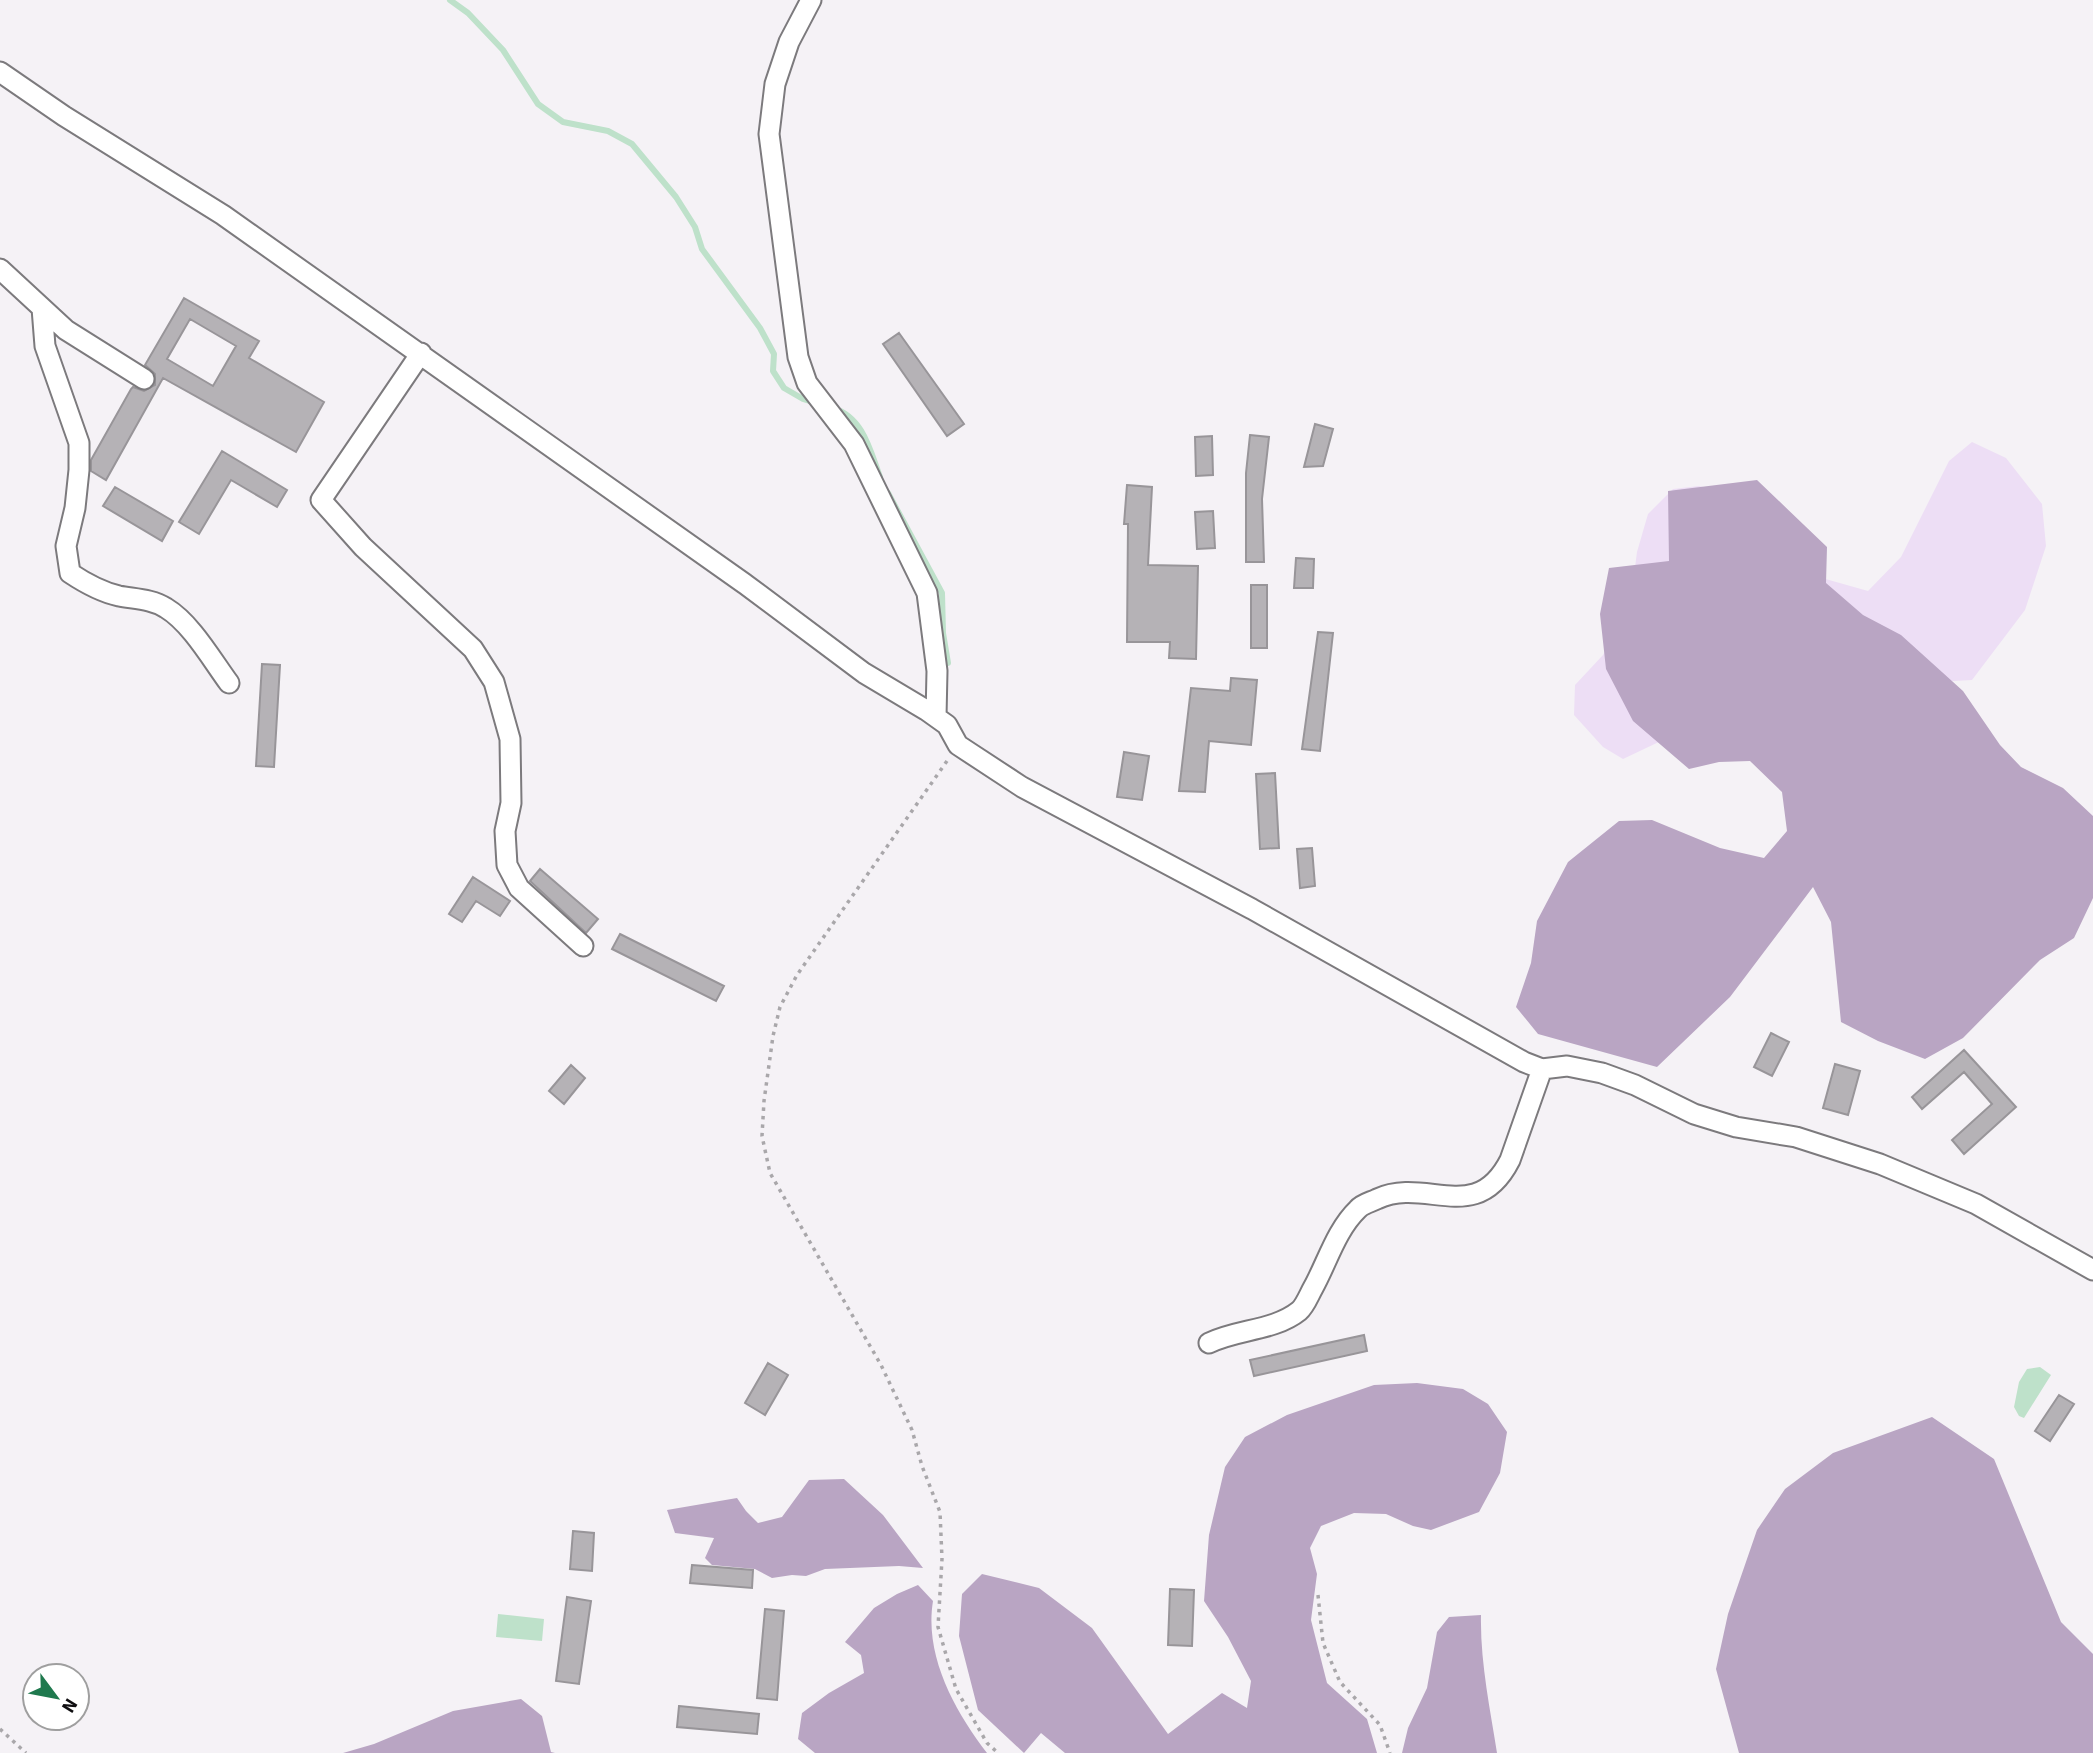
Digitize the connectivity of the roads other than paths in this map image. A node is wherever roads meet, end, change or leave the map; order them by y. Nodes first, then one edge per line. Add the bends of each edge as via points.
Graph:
1 (811, 0) edge
2 (0, 72) edge
3 (0, 269) edge
4 (42, 308) junction
5 (421, 353) junction
6 (144, 379) dead end
7 (229, 684) dead end
8 (936, 717) junction
9 (583, 946) dead end
10 (1542, 1069) junction
11 (2093, 1270) edge
12 (1209, 1343) dead end

1 - 8 street via 789,42 775,84 769,134 798,358 807,383 854,444 927,593 937,671
2 - 5 street via 223,215
3 - 4 street
4 - 6 street via 66,330
4 - 7 street via 45,346 79,443 75,508 66,546 70,573 116,595 165,607
5 - 8 street via 864,673
5 - 9 street via 321,500 363,547 473,649 494,682 510,739 507,865 519,888
8 - 10 street via 947,725 958,746 1022,787
10 - 11 street via 1567,1066 1602,1073 1694,1114 1796,1137 1880,1164 1976,1204
10 - 12 street via 1510,1160 1489,1188 1457,1197 1383,1196 1359,1208 1340,1232 1301,1310 1276,1324 1226,1334

